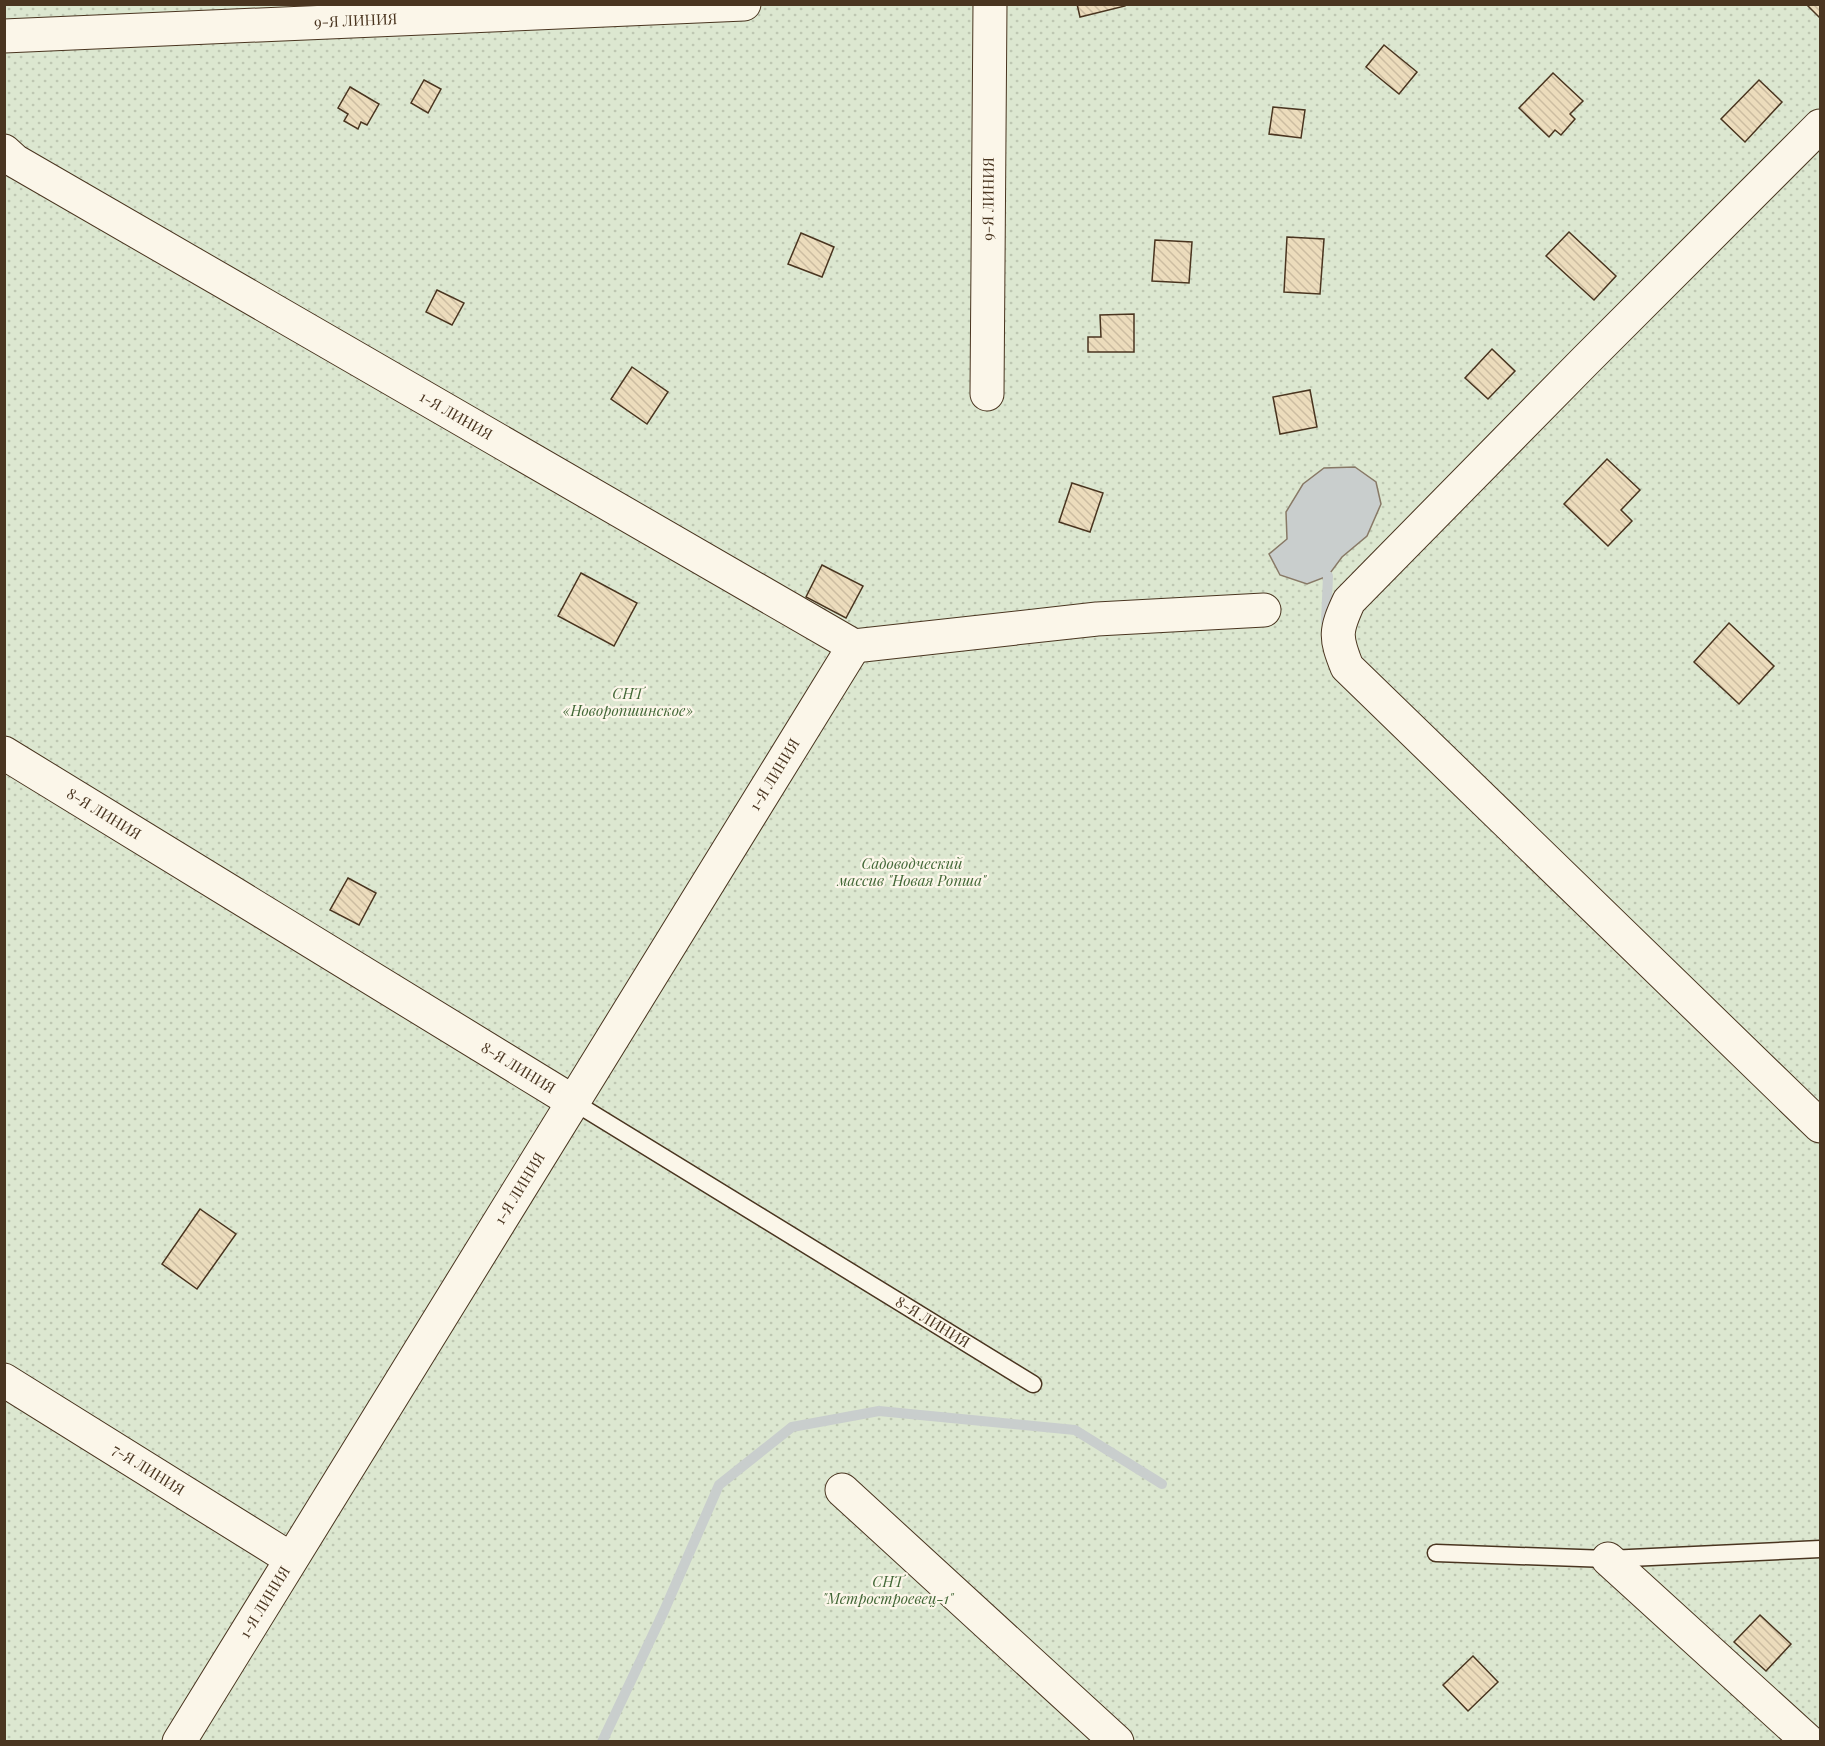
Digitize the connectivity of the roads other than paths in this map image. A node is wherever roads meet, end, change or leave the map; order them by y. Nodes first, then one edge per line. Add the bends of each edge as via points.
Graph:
1 (744, 4) edge
2 (990, 4) edge
3 (4, 36) edge
4 (1821, 126) edge
5 (4, 151) edge
6 (987, 394) dead end
7 (1264, 610) dead end
8 (854, 646) junction
9 (4, 753) edge
10 (572, 1101) junction
11 (1821, 1126) edge
12 (4, 1380) edge
13 (1033, 1384) dead end
14 (842, 1490) dead end
15 (1821, 1549) edge
16 (1436, 1552) dead end
17 (291, 1559) junction
18 (1608, 1559) junction
19 (179, 1742) edge
20 (1117, 1742) edge
21 (1809, 1742) edge

1 - 3 street, 9-Я ЛИНИЯ
2 - 6 street, 9-Я ЛИНИЯ
4 - 11 street via 1349,602 1340,620 1338,643 1347,667
5 - 8 street, 1-Я ЛИНИЯ via 15,161
7 - 8 street via 1097,619
8 - 10 street, 1-Я ЛИНИЯ
9 - 10 street, 8-Я ЛИНИЯ
10 - 13 lane, 8-Я ЛИНИЯ
10 - 17 street, 1-Я ЛИНИЯ
12 - 17 street, 7-Я ЛИНИЯ
14 - 20 street
15 - 18 lane
16 - 18 lane
17 - 19 street, 1-Я ЛИНИЯ
18 - 21 street

